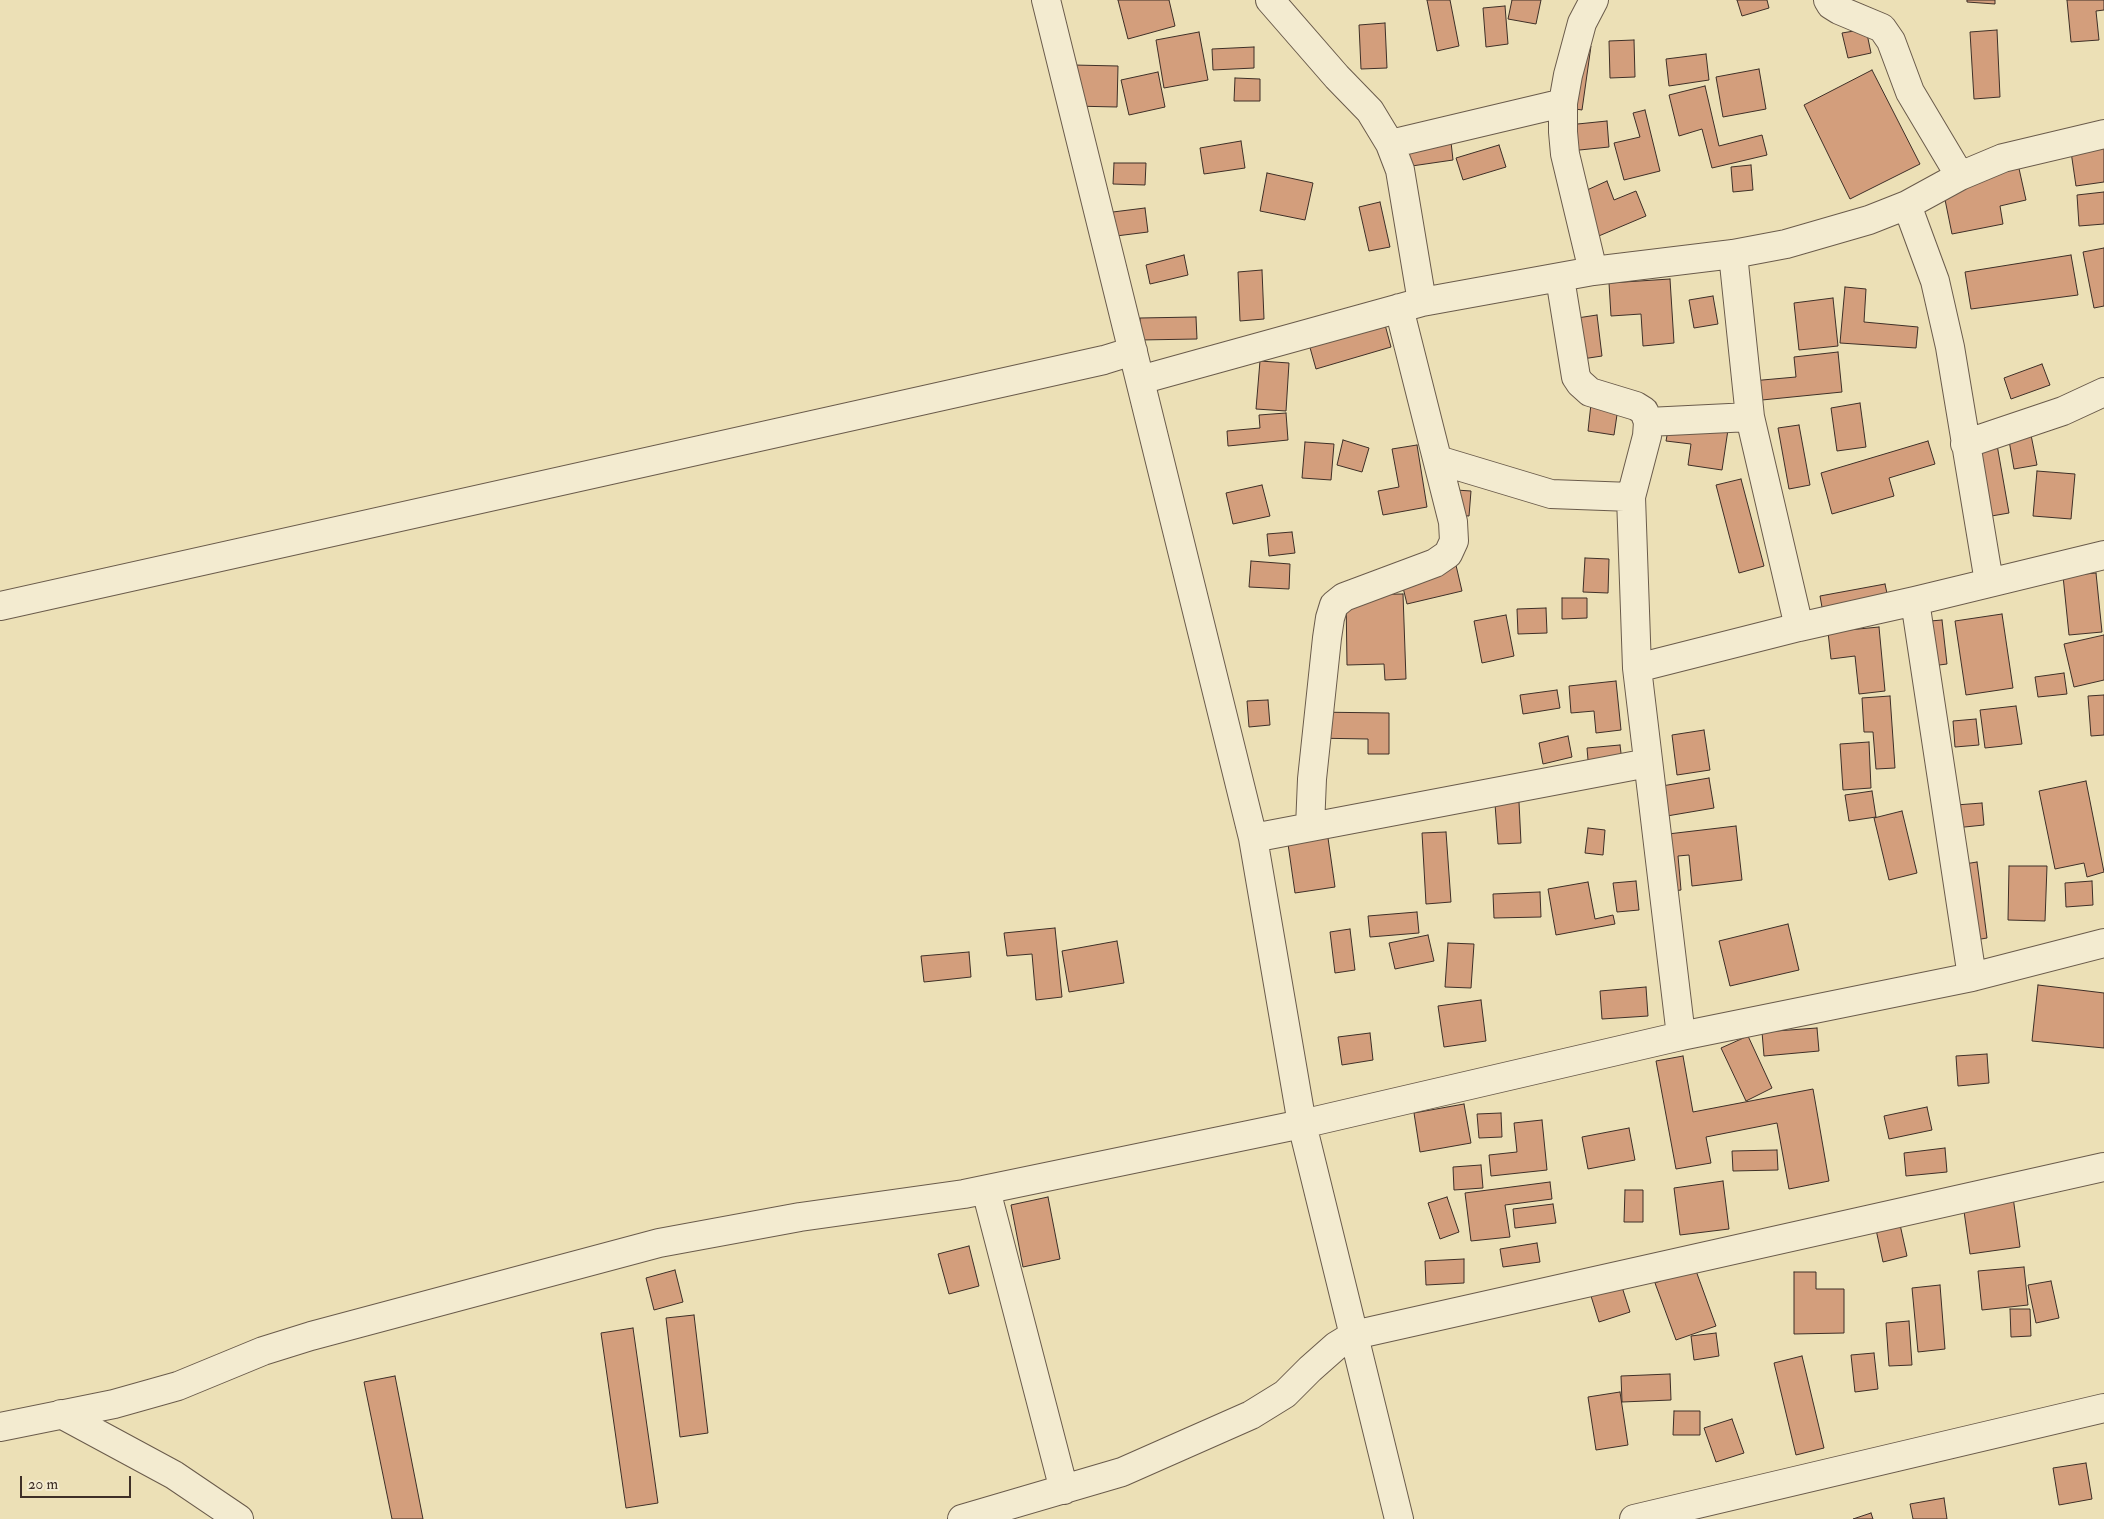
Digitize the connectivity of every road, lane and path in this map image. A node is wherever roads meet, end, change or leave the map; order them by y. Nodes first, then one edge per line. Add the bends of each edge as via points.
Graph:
1 (1046, 0) edge
2 (1270, 0) edge
3 (1594, 0) edge
4 (1828, 0) edge
5 (1563, 103) junction
6 (2104, 134) edge
7 (1390, 144) junction
8 (1960, 176) junction
9 (1907, 205) junction
10 (1733, 254) junction
11 (1593, 271) junction
12 (1560, 278) junction
13 (1411, 305) junction
14 (1133, 351) junction
15 (1140, 380) junction
16 (2104, 392) edge
17 (1750, 417) junction
18 (1648, 422) junction
19 (1965, 444) junction
20 (1438, 460) junction
21 (1631, 497) junction
22 (2104, 555) edge
23 (1988, 582) junction
24 (1915, 601) junction
25 (0, 606) edge
26 (1799, 627) junction
27 (1637, 668) junction
28 (1648, 763) junction
29 (1310, 827) junction
30 (1253, 838) junction
31 (2104, 943) edge
32 (1972, 977) junction
33 (1681, 1036) junction
34 (1302, 1124) junction
35 (2104, 1166) edge
36 (986, 1190) junction
37 (1354, 1335) junction
38 (2104, 1408) edge
39 (61, 1414) junction
40 (0, 1426) edge
41 (1064, 1490) junction
42 (239, 1519) edge
43 (962, 1519) edge
44 (1398, 1519) edge
45 (1634, 1519) edge

1 - 14 street
2 - 7 street via 1370,111
3 - 5 street via 1582,23
4 - 8 street via 1839,10 1882,28 1891,41 1910,92
5 - 7 street
5 - 11 street via 1565,154
6 - 8 street via 2003,158
7 - 13 street via 1400,170
8 - 9 street
9 - 10 street via 1860,223 1786,244
9 - 19 street via 1935,281 1950,347
10 - 11 street
10 - 17 street
11 - 12 street
12 - 13 street
12 - 18 street via 1576,377 1590,392 1636,406 1644,411
13 - 15 street
13 - 20 street
14 - 15 street
14 - 25 street
15 - 30 street
16 - 19 street via 2063,412
17 - 18 street
17 - 26 street
18 - 21 street
19 - 23 street
20 - 21 street via 1551,494
20 - 29 street via 1454,522 1454,541 1448,554 1435,563 1344,597 1334,605 1312,779
21 - 27 street
22 - 23 street
23 - 24 street
24 - 26 street
24 - 32 street
26 - 27 street
27 - 28 street
28 - 29 street
28 - 33 street
29 - 30 street
30 - 34 street
31 - 32 street
32 - 33 street
33 - 34 street
34 - 36 street
34 - 37 street
35 - 37 street
36 - 39 street via 771,1222 659,1243 311,1336 263,1351 178,1386 114,1404
36 - 41 street
37 - 41 street via 1330,1352 1285,1394 1251,1415 1122,1472
37 - 44 street
38 - 45 street
39 - 40 street
39 - 42 street via 174,1475
41 - 43 street

